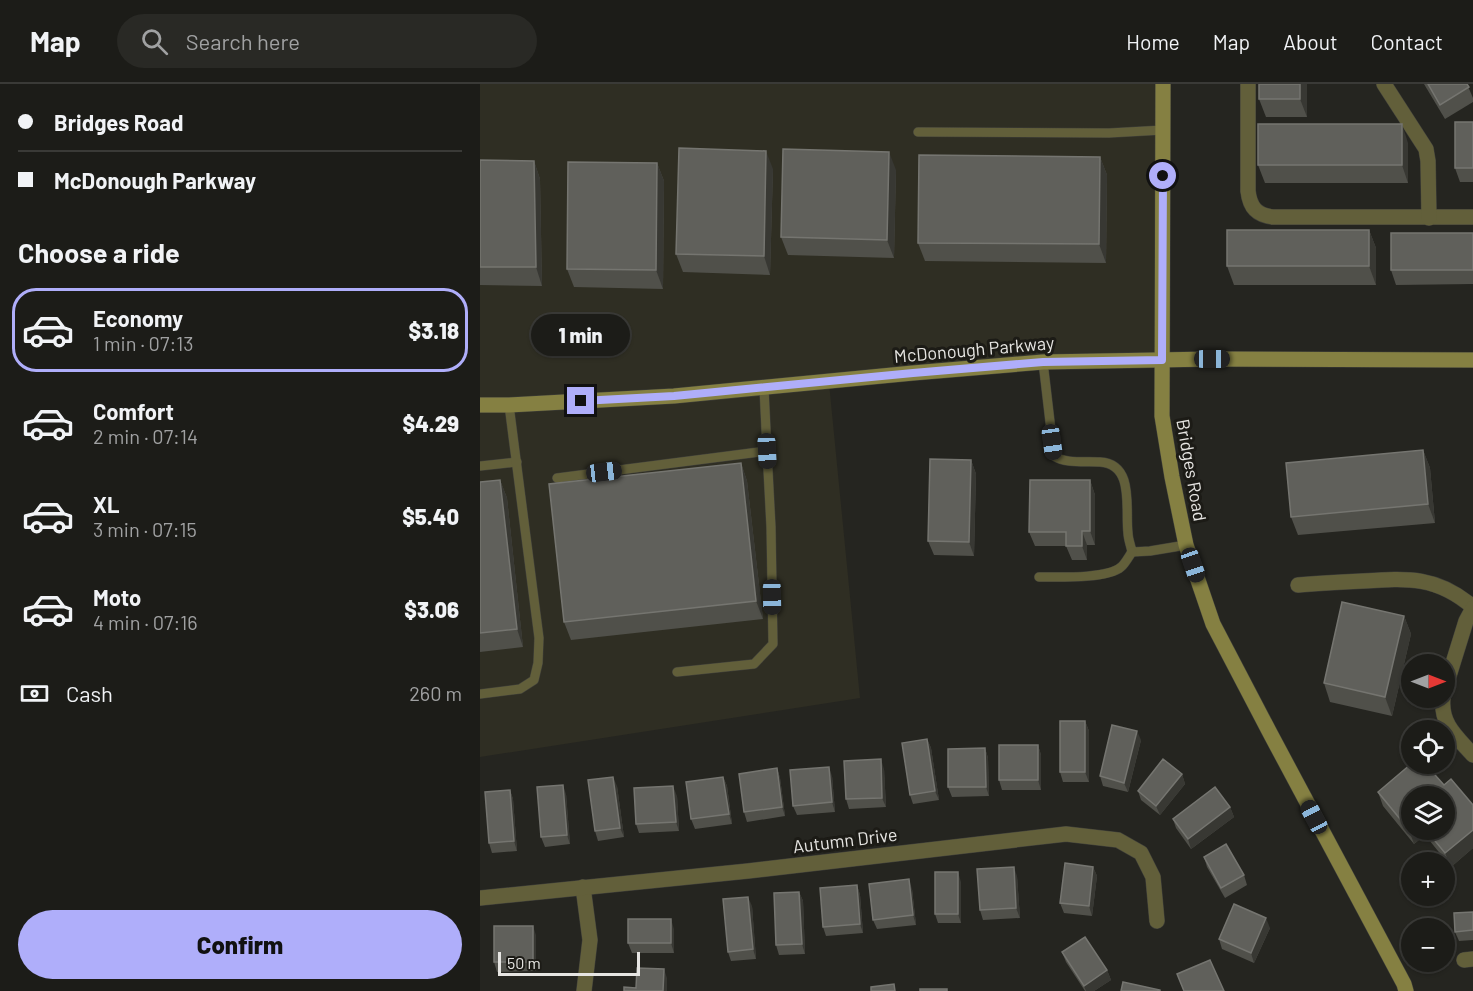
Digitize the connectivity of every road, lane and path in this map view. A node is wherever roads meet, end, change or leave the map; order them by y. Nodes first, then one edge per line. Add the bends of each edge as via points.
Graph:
1 (1163, 84) edge
2 (1248, 84) edge
3 (1383, 84) edge
4 (1163, 130) junction
5 (918, 132) dead end
6 (1429, 218) junction
7 (1473, 218) edge
8 (1162, 360) junction
9 (1473, 360) edge
10 (1043, 362) junction
11 (764, 388) junction
12 (480, 405) edge
13 (509, 405) junction
14 (767, 451) junction
15 (517, 462) junction
16 (480, 466) edge
17 (557, 477) dead end
18 (1186, 545) junction
19 (1132, 552) junction
20 (1039, 577) dead end
21 (1298, 585) dead end
22 (1473, 608) edge
23 (1455, 656) edge
24 (677, 672) dead end
25 (480, 694) edge
26 (1443, 708) edge
27 (1473, 755) edge
28 (583, 887) junction
29 (480, 898) edge
30 (1157, 921) dead end
31 (584, 991) edge
32 (1406, 991) edge

1 - 4 street, Bridges Road
2 - 6 street via 1248,191 1258,213 1273,217
3 - 6 street via 1426,149
4 - 5 lane
4 - 8 street, Bridges Road
6 - 7 street
8 - 9 street, McDonough Parkway
8 - 10 street, McDonough Parkway
8 - 18 street, Bridges Road via 1162,416
10 - 11 street, McDonough Parkway
10 - 19 lane via 1054,456 1060,460 1103,462 1113,465 1121,474 1126,486
11 - 13 street, McDonough Parkway
11 - 14 lane
12 - 13 street, McDonough Parkway
13 - 15 lane
14 - 17 lane
14 - 24 lane via 773,645 754,664
15 - 16 lane
15 - 25 lane via 539,638 537,663 534,680 520,689
18 - 19 lane
18 - 32 street, Bridges Road via 1214,624
19 - 20 lane via 1121,567 1110,573
21 - 22 street via 1413,579 1451,591
22 - 23 street
26 - 27 street via 1446,723
28 - 29 street, Autumn Drive
28 - 30 street, Autumn Drive via 1066,834 1119,840 1141,853 1153,877
28 - 31 street via 590,940

